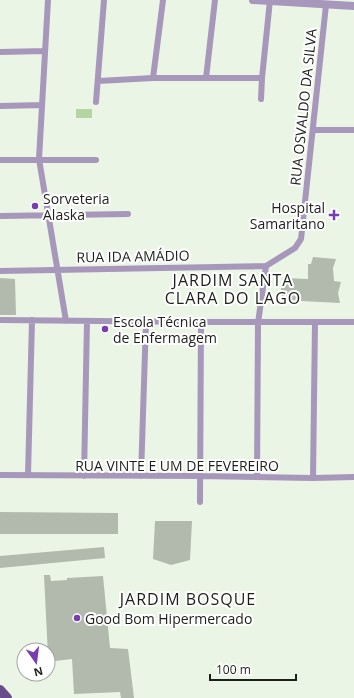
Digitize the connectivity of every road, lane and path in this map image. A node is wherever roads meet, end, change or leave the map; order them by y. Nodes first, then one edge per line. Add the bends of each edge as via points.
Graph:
1 (48, 0) edge
2 (104, 0) edge
3 (163, 0) edge
4 (215, 0) edge
5 (253, 0) edge
6 (270, 1) edge
7 (326, 5) junction
8 (354, 6) edge
9 (45, 51) junction
10 (0, 52) edge
11 (153, 78) junction
12 (206, 78) junction
13 (262, 78) junction
14 (98, 81) junction
15 (261, 99) dead end
16 (96, 102) dead end
17 (42, 105) junction
18 (0, 106) edge
19 (313, 130) junction
20 (354, 130) edge
21 (39, 159) junction
22 (0, 160) edge
23 (96, 160) dead end
24 (128, 214) dead end
25 (49, 215) junction
26 (0, 216) edge
27 (266, 266) junction
28 (57, 269) junction
29 (0, 271) edge
30 (0, 320) edge
31 (32, 320) junction
32 (66, 321) junction
33 (87, 321) junction
34 (146, 321) junction
35 (201, 322) junction
36 (258, 322) junction
37 (315, 322) junction
38 (354, 322) edge
39 (0, 475) edge
40 (28, 475) junction
41 (84, 476) junction
42 (141, 476) junction
43 (200, 476) junction
44 (257, 477) junction
45 (354, 477) edge
46 (313, 478) junction
47 (200, 502) dead end
48 (0, 690) edge
49 (7, 698) edge

1 - 9 street
2 - 14 street
3 - 11 street
4 - 12 street
5 - 6 street
6 - 7 street
6 - 13 street
7 - 8 street
7 - 19 street, RUA OSVALDO DA SILVA
9 - 10 street
9 - 17 street
11 - 12 street
11 - 14 street
12 - 13 street
13 - 15 street
14 - 16 street
17 - 18 street
17 - 21 street
19 - 20 street
19 - 27 street, RUA OSVALDO DA SILVA via 301,239 295,248
21 - 22 street
21 - 23 street
21 - 25 street
24 - 25 street
25 - 26 street
25 - 28 street
27 - 28 street, RUA IDA AMÁDIO
27 - 36 street
28 - 29 street, RUA IDA AMÁDIO
28 - 32 street
30 - 31 street
31 - 32 street
31 - 40 street
32 - 33 street
33 - 34 street
33 - 41 street
34 - 35 street
34 - 42 street
35 - 36 street
35 - 43 street
36 - 37 street
36 - 44 street
37 - 38 street
37 - 46 street
39 - 40 street, RUA VINTE E UM DE FEVEREIRO
40 - 41 street, RUA VINTE E UM DE FEVEREIRO
41 - 42 street, RUA VINTE E UM DE FEVEREIRO
42 - 43 street, RUA VINTE E UM DE FEVEREIRO
43 - 44 street, RUA VINTE E UM DE FEVEREIRO
43 - 47 street
44 - 46 street, RUA VINTE E UM DE FEVEREIRO
45 - 46 street, RUA VINTE E UM DE FEVEREIRO
48 - 49 main road

